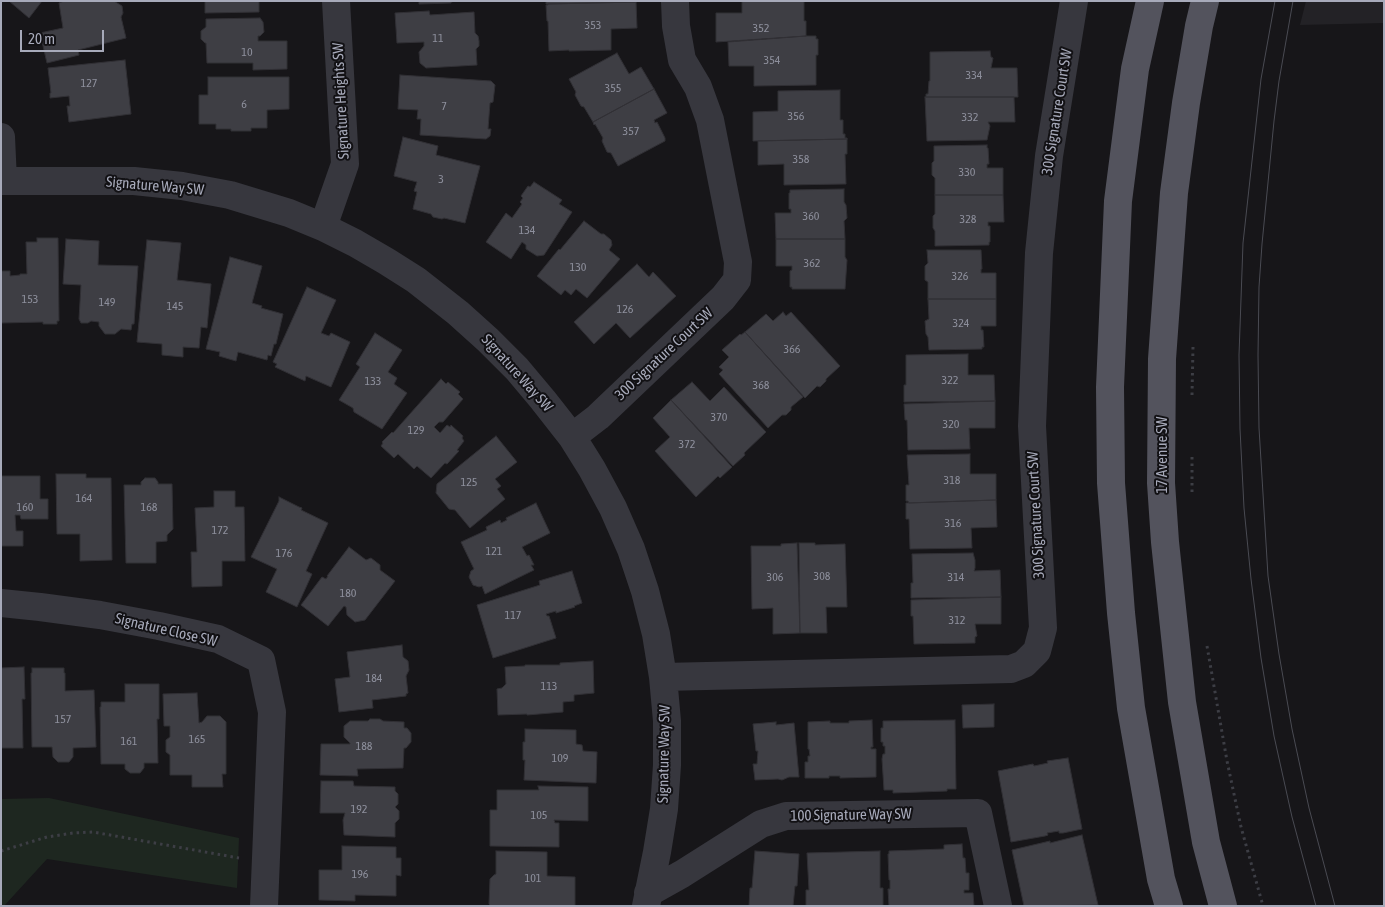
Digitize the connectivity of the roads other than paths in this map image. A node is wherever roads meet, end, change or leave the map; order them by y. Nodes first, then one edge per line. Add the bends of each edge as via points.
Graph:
1 (336, 1) edge
2 (675, 1) edge
3 (1074, 1) edge
4 (1150, 1) edge
5 (1206, 1) edge
6 (1, 137) edge
7 (2, 181) edge
8 (323, 227) junction
9 (572, 437) junction
10 (1, 603) edge
11 (663, 678) junction
12 (647, 899) edge
13 (264, 906) edge
14 (998, 906) edge
15 (1169, 906) edge
16 (1223, 906) edge

1 - 8 street, Signature Heights SW via 345,164
2 - 9 street, 300 Signature Court SW via 682,60 698,86 710,120 738,262 737,280 723,298 598,417
3 - 11 street, 300 Signature Court SW via 1049,156 1039,253 1032,426 1042,628 1037,651 1024,664 1011,669
4 - 15 main road via 1135,69 1118,201 1110,387 1111,482 1131,708
5 - 16 main road, 17 Avenue SW via 1186,103 1174,193 1162,359 1161,483 1182,702 1206,842
6 - 7 street
7 - 8 street, Signature Way SW via 134,181 182,186 276,208
8 - 9 street, Signature Way SW via 386,260 458,313 517,369
9 - 11 street, Signature Way SW via 613,508 631,549 656,634
10 - 13 street, Signature Close SW via 159,626 218,639 260,660 272,712
11 - 12 street, Signature Way SW via 667,721 664,809
12 - 14 street, 100 Signature Way SW via 761,824 786,816 978,813

